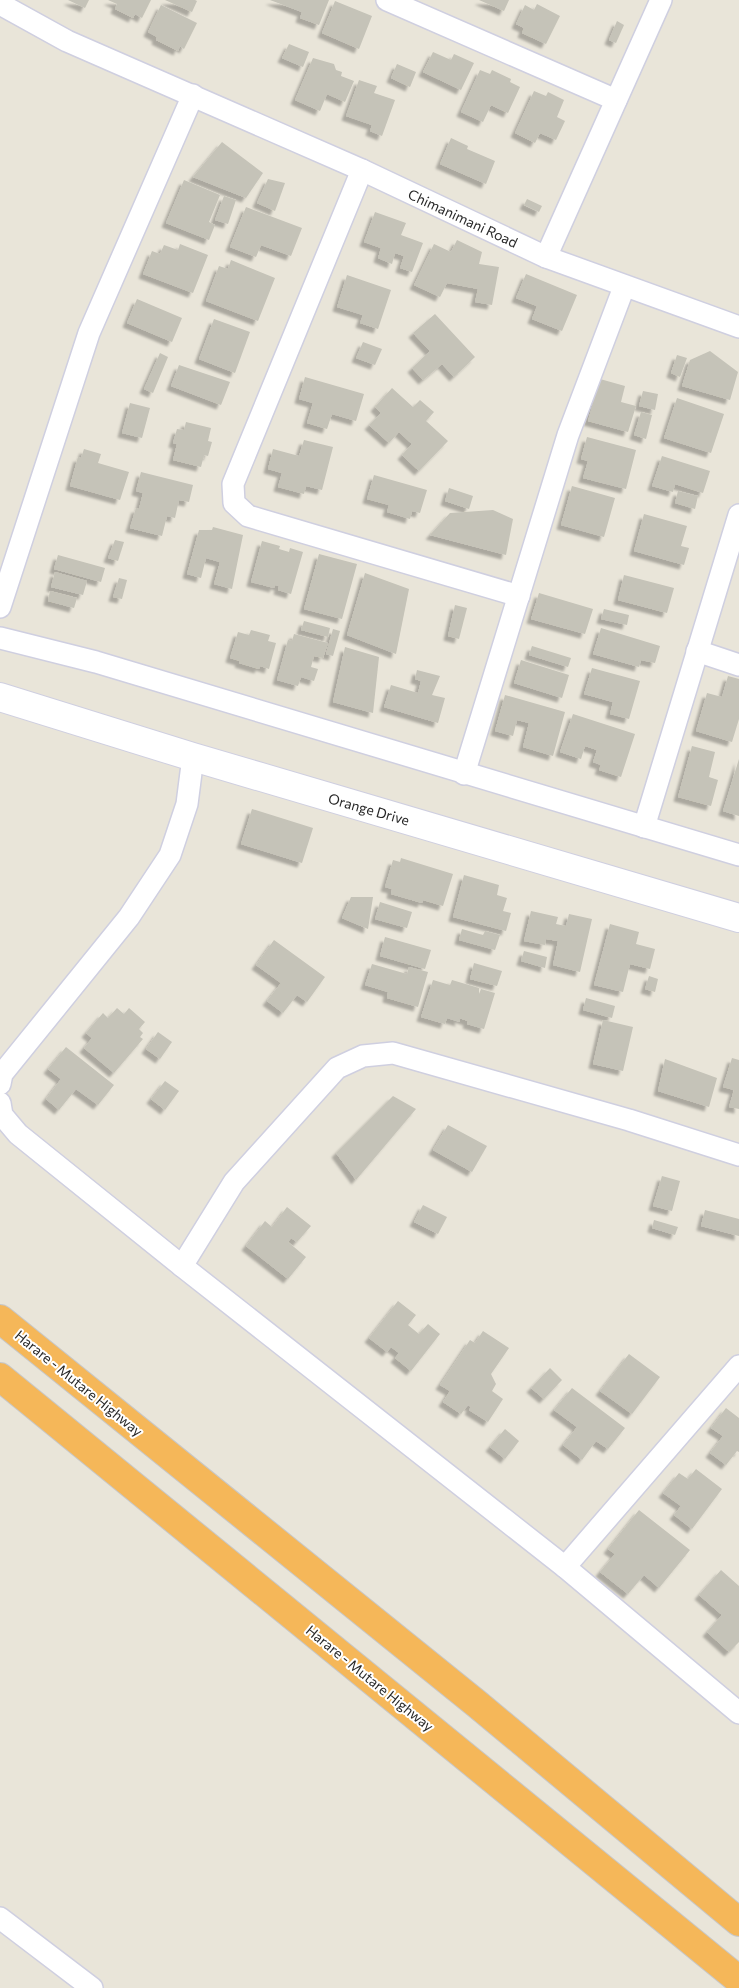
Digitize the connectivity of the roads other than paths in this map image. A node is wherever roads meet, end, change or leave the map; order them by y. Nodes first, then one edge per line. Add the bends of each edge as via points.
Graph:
1 (387, 0) edge
2 (662, 0) edge
3 (0, 4) edge
4 (193, 96) junction
5 (616, 100) junction
6 (362, 170) junction
7 (546, 257) junction
8 (624, 287) junction
9 (739, 327) edge
10 (739, 515) edge
11 (519, 596) junction
12 (0, 607) edge
13 (0, 638) edge
14 (697, 651) junction
15 (739, 665) edge
16 (0, 697) edge
17 (193, 757) junction
18 (464, 774) junction
19 (644, 827) junction
20 (739, 855) edge
21 (739, 918) edge
22 (0, 1084) edge
23 (0, 1103) edge
24 (739, 1155) edge
25 (182, 1266) junction
26 (0, 1319) edge
27 (739, 1366) edge
28 (0, 1377) edge
29 (566, 1567) junction
30 (739, 1713) edge
31 (0, 1918) edge
32 (739, 1922) edge
33 (739, 1980) edge
34 (92, 1988) edge

1 - 5 street
2 - 5 street
3 - 4 street, Chimanimani Road via 67,41
4 - 6 street, Chimanimani Road
4 - 12 street via 89,333
5 - 7 street
6 - 7 street, Chimanimani Road
6 - 11 street via 233,484 234,503 248,516
7 - 8 street, Chimanimani Road
8 - 9 street, Chimanimani Road
8 - 11 street via 568,435
10 - 14 street
11 - 18 street
13 - 18 street via 96,662
14 - 15 street
14 - 19 street
16 - 17 street, Orange Drive
17 - 21 street, Orange Drive
17 - 22 street via 187,804 170,855 129,916 2,1074
18 - 19 street
19 - 20 street
23 - 25 street via 2,1115 18,1134
24 - 25 street via 393,1053 363,1056 337,1068 234,1182
25 - 29 street
26 - 32 highway, Harare - Mutare Highway via 469,1698
27 - 29 street
28 - 33 highway, Harare - Mutare Highway
29 - 30 street
31 - 34 street

